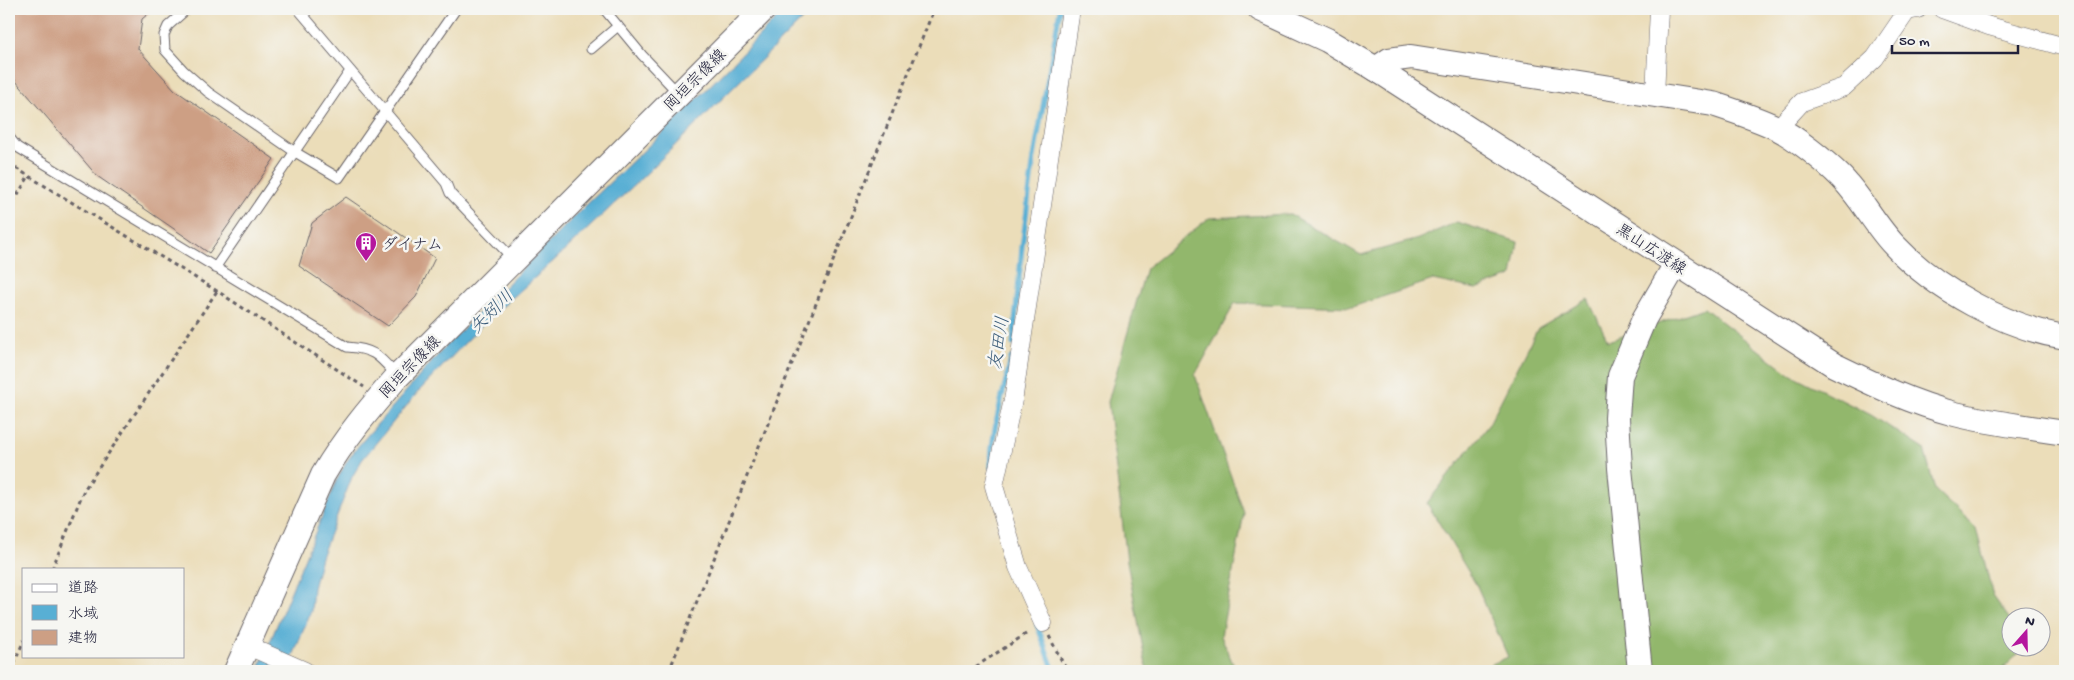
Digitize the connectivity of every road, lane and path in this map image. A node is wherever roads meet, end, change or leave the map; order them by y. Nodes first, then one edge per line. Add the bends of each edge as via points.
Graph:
1 (186, 9) edge
2 (298, 9) edge
3 (456, 9) edge
4 (604, 9) edge
5 (764, 9) edge
6 (934, 9) edge
7 (1071, 9) edge
8 (1659, 9) edge
9 (1918, 9) edge
10 (1942, 9) edge
11 (1275, 12) edge
12 (618, 26) junction
13 (2065, 47) edge
14 (591, 49) dead end
15 (1376, 68) junction
16 (350, 71) junction
17 (679, 94) junction
18 (1655, 96) junction
19 (384, 111) junction
20 (1778, 128) junction
21 (9, 138) edge
22 (296, 152) junction
23 (9, 164) edge
24 (29, 176) junction
25 (9, 209) edge
26 (514, 261) junction
27 (1676, 264) junction
28 (215, 268) junction
29 (217, 291) junction
30 (2065, 338) edge
31 (397, 376) junction
32 (379, 397) junction
33 (2065, 433) edge
34 (52, 568) edge
35 (1043, 623) junction
36 (22, 645) edge
37 (246, 645) junction
38 (11, 671) edge
39 (236, 671) edge
40 (305, 671) edge
41 (669, 671) edge
42 (969, 671) edge
43 (1067, 671) edge
44 (1640, 671) edge

1 - 22 lane via 168,26 164,35 166,50 208,92
2 - 16 lane
3 - 19 lane
4 - 12 lane
5 - 17 main road, 岡垣宗像線
6 - 41 path
7 - 35 street via 1014,395 994,486 1018,567
8 - 18 street
9 - 20 street via 1907,11 1875,58 1844,87 1802,102
10 - 13 street
11 - 15 main road, 黒山広渡線
12 - 14 lane
12 - 17 lane
15 - 18 main road via 1390,60 1411,57
15 - 27 main road, 黒山広渡線
16 - 19 lane
16 - 22 lane
17 - 26 main road, 岡垣宗像線
18 - 20 main road via 1712,104
19 - 22 lane via 339,178
19 - 26 lane via 446,184 450,194
20 - 30 main road via 1840,176 1894,246 1934,279 1965,300 2006,319
21 - 28 lane via 17,147
22 - 28 lane
23 - 24 path
24 - 25 path
24 - 29 path
26 - 31 main road, 岡垣宗像線
27 - 33 main road, 黒山広渡線 via 1834,365 1910,400 1954,414
27 - 44 main road via 1644,319 1620,376 1617,418 1620,468
28 - 31 lane via 348,347 378,355
29 - 32 path
29 - 34 path via 84,490
31 - 32 main road, 岡垣宗像線
32 - 37 main road, 岡垣宗像線 via 338,449 323,475
35 - 42 path
35 - 43 path
36 - 38 path
37 - 39 main road, 岡垣宗像線
37 - 40 street

